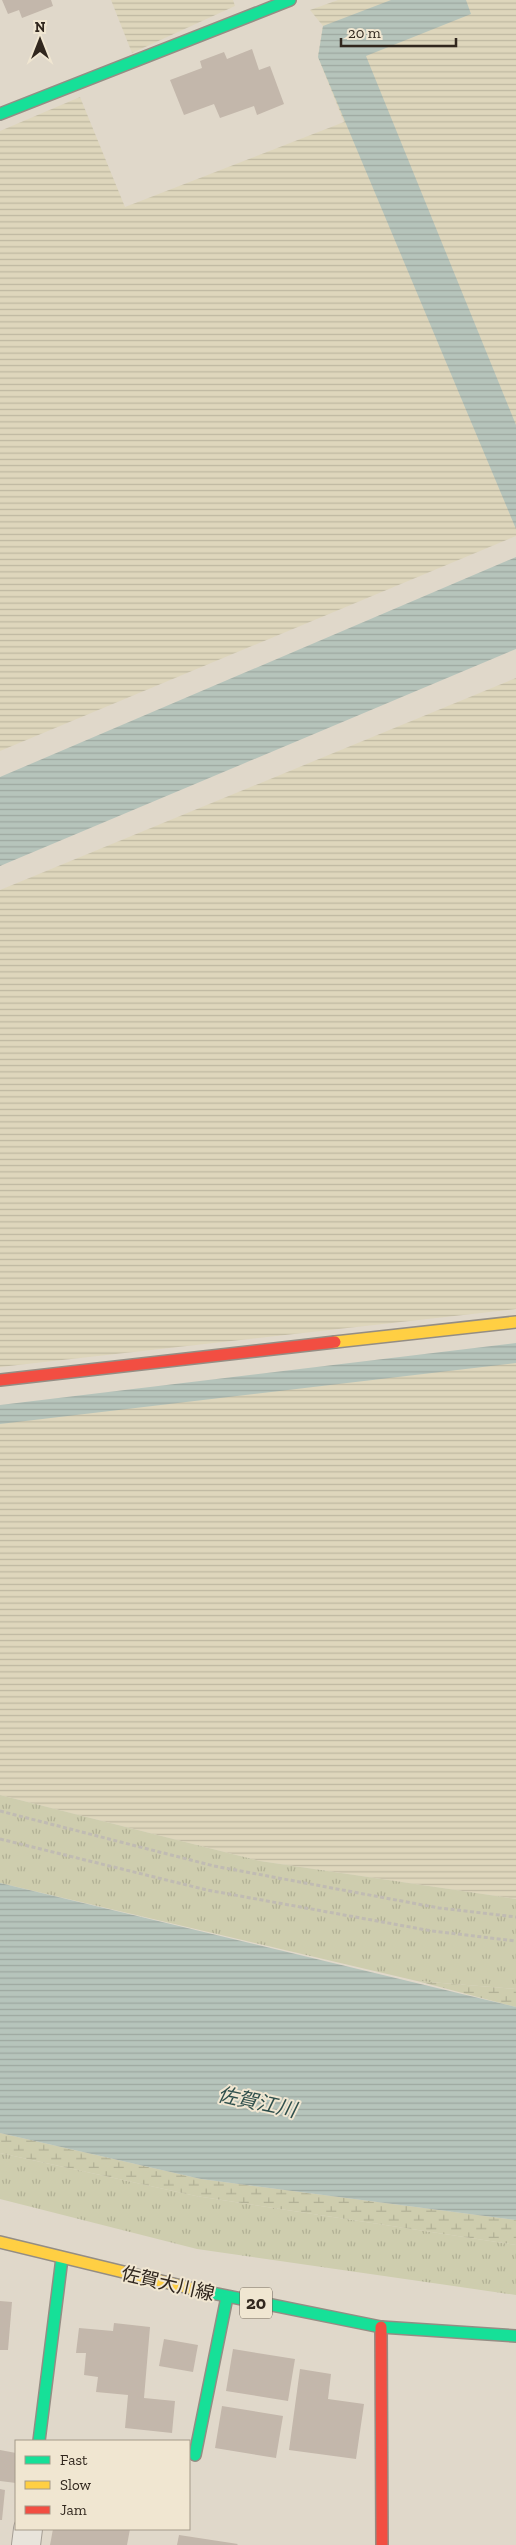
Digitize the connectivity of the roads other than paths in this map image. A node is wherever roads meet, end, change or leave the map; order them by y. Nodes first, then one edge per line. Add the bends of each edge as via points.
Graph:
1 (290, 0) edge
2 (0, 114) edge
3 (516, 1322) edge
4 (0, 1380) edge
5 (0, 2242) edge
6 (62, 2258) junction
7 (227, 2297) junction
8 (381, 2327) junction
9 (516, 2336) edge
10 (39, 2440) edge
11 (195, 2456) dead end
12 (28, 2530) edge
13 (26, 2545) edge
14 (382, 2545) edge

1 - 2 street
3 - 4 street
5 - 6 street, 佐賀大川線 / 20
6 - 7 street, 佐賀大川線 / 20
6 - 10 street
7 - 8 street, 佐賀大川線 / 20
7 - 11 street
8 - 9 street, 佐賀大川線 / 20
8 - 14 street
12 - 13 street

